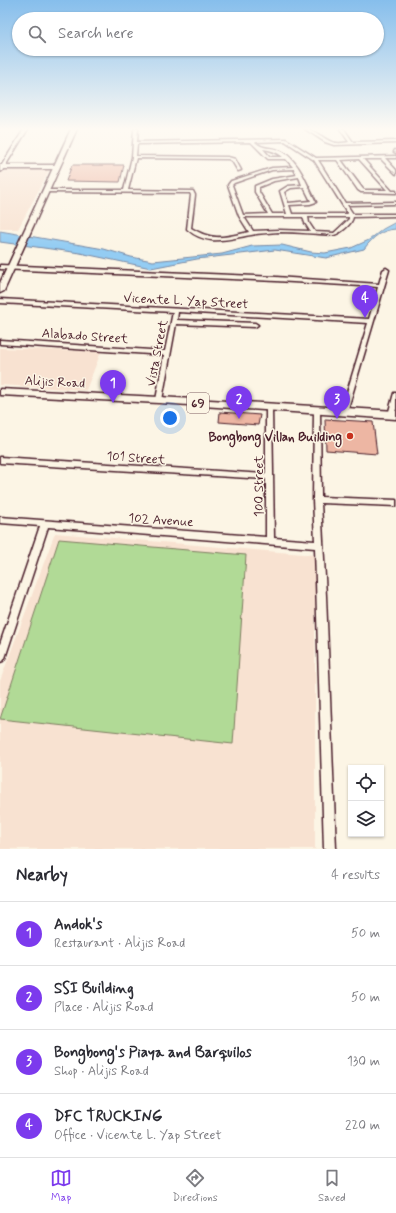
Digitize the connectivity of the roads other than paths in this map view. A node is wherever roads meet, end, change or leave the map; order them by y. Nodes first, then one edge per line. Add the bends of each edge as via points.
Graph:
1 (296, 168) edge
2 (55, 169) edge
3 (132, 169) edge
4 (281, 169) edge
5 (321, 169) edge
6 (346, 169) edge
7 (370, 169) edge
8 (300, 176) junction
9 (304, 186) junction
10 (46, 191) junction
11 (126, 192) junction
12 (393, 192) edge
13 (396, 203) edge
14 (286, 204) junction
15 (343, 204) junction
16 (351, 215) junction
17 (396, 215) edge
18 (241, 216) junction
19 (271, 216) junction
20 (290, 216) junction
21 (305, 216) junction
22 (313, 232) junction
23 (252, 233) junction
24 (0, 267) edge
25 (11, 267) junction
26 (386, 270) dead end
27 (382, 286) junction
28 (0, 291) edge
29 (0, 301) edge
30 (176, 310) junction
31 (370, 321) junction
32 (174, 322) junction
33 (255, 325) dead end
34 (0, 342) edge
35 (168, 353) junction
36 (0, 392) edge
37 (396, 395) edge
38 (159, 400) junction
39 (269, 407) junction
40 (317, 410) junction
41 (344, 412) junction
42 (393, 415) edge
43 (0, 460) edge
44 (270, 477) junction
45 (317, 500) junction
46 (396, 503) edge
47 (0, 520) edge
48 (45, 524) junction
49 (270, 540) junction
50 (320, 545) junction
51 (0, 658) edge
52 (330, 849) edge

1 - 8 street
2 - 10 main road
3 - 11 street
4 - 18 street via 272,169 232,182 230,186
5 - 15 street
6 - 12 street via 360,189
7 - 12 street
8 - 9 street
8 - 19 street via 273,180 257,186 257,192
9 - 14 street via 284,189 282,193
9 - 14 street via 314,202
10 - 11 street
10 - 25 main road
11 - 23 street via 191,192 193,195 189,229 205,238 216,240
13 - 15 street
14 - 20 street
15 - 16 street
16 - 17 street
16 - 21 street
16 - 22 street via 351,219 337,233
18 - 19 street
18 - 23 street
19 - 20 street
20 - 21 street
21 - 22 street
22 - 23 street
24 - 25 street
25 - 27 street
25 - 28 main road
26 - 27 street
27 - 31 street
29 - 30 street, Vicente L. Yap Street
30 - 31 street, Vicente L. Yap Street
30 - 32 street, Vista Street
31 - 41 street
32 - 33 street
32 - 35 street, Vista Street
34 - 35 street, Alabado Street
35 - 38 street, Vista Street
36 - 38 main road, Alijis Road / 69
37 - 42 street
38 - 39 main road, Alijis Road / 69
39 - 40 main road, Alijis Road / 69
39 - 44 street, 100 Street
40 - 41 main road, Alijis Road / 69
40 - 45 street
41 - 42 main road, Alijis Road / 69
43 - 44 street, 101 Street
44 - 49 street, 100 Street
45 - 46 street
45 - 50 street
47 - 48 street, 102 Avenue
48 - 49 street, 102 Avenue
48 - 51 street
49 - 50 street, 102 Avenue
50 - 52 street

